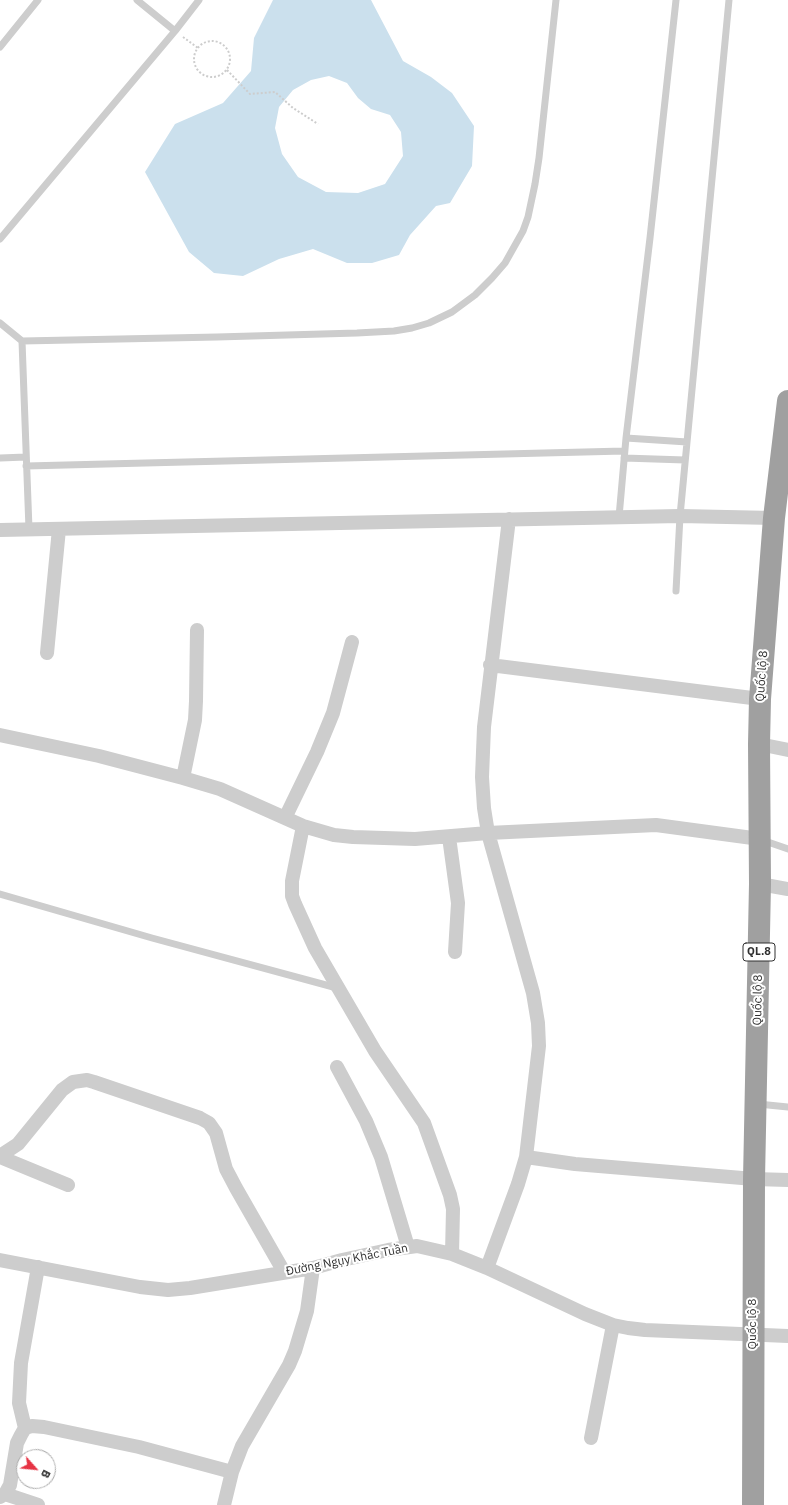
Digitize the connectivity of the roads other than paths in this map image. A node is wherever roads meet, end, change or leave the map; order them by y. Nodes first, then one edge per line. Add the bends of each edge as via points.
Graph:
1 (38, 0) edge
2 (138, 0) edge
3 (199, 0) edge
4 (556, 0) edge
5 (676, 0) edge
6 (729, 0) edge
7 (176, 31) junction
8 (0, 47) edge
9 (0, 239) edge
10 (0, 324) edge
11 (22, 341) junction
12 (788, 401) edge
13 (626, 438) junction
14 (687, 442) junction
15 (624, 454) junction
16 (26, 457) junction
17 (0, 458) edge
18 (685, 460) junction
19 (26, 466) junction
20 (783, 490) edge
21 (680, 516) junction
22 (619, 517) junction
23 (774, 518) junction
24 (509, 520) junction
25 (29, 529) junction
26 (59, 529) junction
27 (0, 530) edge
28 (676, 591) dead end
29 (197, 630) dead end
30 (352, 642) dead end
31 (47, 653) dead end
32 (490, 665) junction
33 (760, 699) junction
34 (0, 735) edge
35 (759, 744) junction
36 (788, 750) edge
37 (183, 778) junction
38 (285, 818) junction
39 (303, 826) junction
40 (488, 833) junction
41 (449, 837) junction
42 (760, 839) junction
43 (788, 849) edge
44 (760, 884) junction
45 (788, 889) edge
46 (0, 894) edge
47 (455, 952) dead end
48 (338, 988) junction
49 (337, 1067) dead end
50 (755, 1104) junction
51 (788, 1107) edge
52 (0, 1157) edge
53 (526, 1157) junction
54 (754, 1179) junction
55 (788, 1180) edge
56 (68, 1185) dead end
57 (408, 1247) junction
58 (452, 1254) junction
59 (0, 1260) edge
60 (38, 1267) junction
61 (313, 1268) junction
62 (487, 1268) junction
63 (284, 1272) junction
64 (613, 1325) junction
65 (754, 1335) junction
66 (788, 1336) edge
67 (26, 1428) junction
68 (591, 1438) dead end
69 (232, 1472) junction
70 (3, 1495) edge
71 (38, 1505) edge
72 (224, 1505) edge
73 (753, 1505) edge

1 - 8 lane
2 - 7 lane
3 - 7 lane
4 - 11 lane via 538,164 528,217 505,264 475,295 452,312 429,323 394,331
5 - 13 lane
6 - 14 lane
7 - 9 lane
10 - 11 lane
11 - 16 lane
12 - 20 highway, Quốc lộ 8 / QL.8
13 - 14 lane
13 - 15 lane
14 - 18 lane
15 - 18 lane
15 - 19 lane
15 - 22 lane
16 - 17 lane
16 - 19 lane
18 - 21 lane
19 - 25 lane
20 - 23 highway, Quốc lộ 8 / QL.8
21 - 22 street
21 - 23 street
21 - 28 lane
22 - 24 street
23 - 33 highway, Quốc lộ 8 / QL.8
24 - 26 street
24 - 32 street
25 - 26 street
25 - 27 street
26 - 31 street
29 - 37 street via 194,724
30 - 38 street via 333,713
32 - 33 street
32 - 40 street via 482,770
33 - 35 highway, Quốc lộ 8 / QL.8
34 - 37 street via 99,756
35 - 36 street
35 - 42 highway, Quốc lộ 8 / QL.8
37 - 38 street via 220,790
38 - 39 street
39 - 41 street via 353,837
39 - 48 street via 292,881 292,896 311,941
40 - 41 street
40 - 42 street via 656,825
40 - 53 street via 529,979 538,1023 538,1065
41 - 47 street via 458,903
42 - 43 lane
42 - 44 highway, Quốc lộ 8 / QL.8
44 - 45 street
44 - 50 highway, Quốc lộ 8 / QL.8
46 - 48 lane
48 - 58 street via 424,1123 452,1200
49 - 57 street via 366,1121 381,1158
50 - 51 lane
50 - 54 highway, Quốc lộ 8 / QL.8
52 - 56 street
52 - 63 street via 18,1144 62,1090 73,1082 87,1080 200,1118 209,1123 216,1133 229,1176
53 - 54 street via 575,1164
53 - 62 street
54 - 55 street
54 - 65 highway, Quốc lộ 8 / QL.8
57 - 58 street, Đường Ngụy Khắc Tuần via 425,1247
57 - 61 street, Đường Ngụy Khắc Tuần
58 - 62 street, Đường Ngụy Khắc Tuần
59 - 60 street, Đường Ngụy Khắc Tuần
60 - 63 street, Đường Ngụy Khắc Tuần via 168,1290
60 - 67 street via 21,1363 20,1403
61 - 63 street, Đường Ngụy Khắc Tuần
61 - 69 street via 307,1311 295,1350 242,1446
62 - 64 street, Đường Ngụy Khắc Tuần
64 - 65 street, Đường Ngụy Khắc Tuần via 645,1330
64 - 68 street
65 - 66 street, Đường Ngụy Khắc Tuần
65 - 73 highway, Quốc lộ 8 / QL.8
67 - 69 street via 44,1427 139,1447
67 - 70 street via 17,1443 10,1485
69 - 72 street
70 - 71 street

